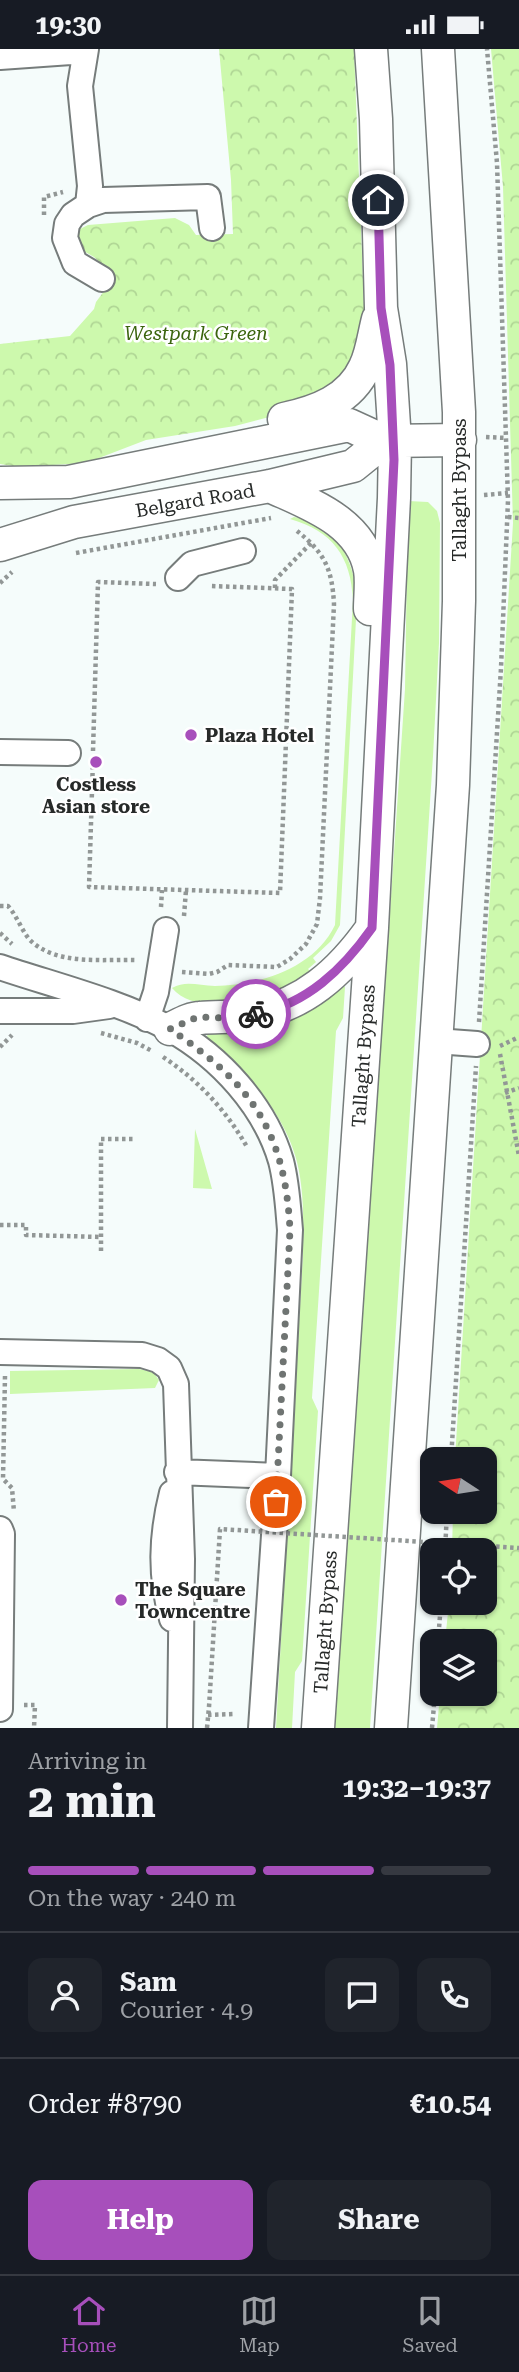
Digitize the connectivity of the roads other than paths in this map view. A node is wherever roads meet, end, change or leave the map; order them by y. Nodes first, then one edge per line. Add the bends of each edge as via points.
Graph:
1 (371, 49) edge
2 (438, 49) edge
3 (85, 50) edge
4 (0, 57) edge
5 (88, 205) junction
6 (212, 228) dead end
7 (102, 279) dead end
8 (381, 308) junction
9 (460, 440) junction
10 (389, 441) junction
11 (0, 482) edge
12 (69, 482) junction
13 (270, 486) junction
14 (0, 545) edge
15 (243, 551) dead end
16 (178, 582) road end
17 (0, 752) edge
18 (68, 753) dead end
19 (377, 821) junction
20 (170, 921) road end
21 (372, 928) junction
22 (0, 967) edge
23 (0, 974) edge
24 (0, 991) edge
25 (114, 1005) junction
26 (0, 1011) edge
27 (159, 1024) junction
28 (436, 1041) junction
29 (477, 1044) road end
30 (3, 1362) edge
31 (177, 1472) junction
32 (278, 1476) junction
33 (0, 1529) edge
34 (165, 1594) junction
35 (7, 1707) edge
36 (180, 1728) edge
37 (261, 1728) edge
38 (318, 1728) edge
39 (391, 1728) edge

1 - 8 main road, Tallaght Bypass
2 - 9 main road, Tallaght Bypass
3 - 4 street
3 - 5 street via 80,86
5 - 6 street via 103,200 208,197
5 - 7 street via 73,215 65,238 75,263
8 - 10 main road, Tallaght Bypass via 390,365
8 - 12 main road via 365,368 347,393 327,406 310,414 147,447
9 - 10 main road
9 - 28 main road, Tallaght Bypass via 453,785
10 - 12 main road via 349,425
10 - 13 main road, Belgard Road via 353,466
10 - 19 main road, Tallaght Bypass via 394,498
11 - 12 main road
13 - 14 main road, Belgard Road via 74,521
13 - 19 main road via 322,509 342,524 363,551 370,571 363,772
15 - 16 street via 192,564
17 - 18 street
19 - 21 main road, Tallaght Bypass
20 - 27 street via 156,992
21 - 27 main road via 328,979 296,1001 249,1015
21 - 38 main road, Tallaght Bypass
22 - 25 street
23 - 24 street
25 - 26 street via 73,1011
25 - 27 street
27 - 32 street via 225,1071 272,1135 281,1161 290,1230
28 - 29 street
28 - 39 main road, Tallaght Bypass
30 - 31 street via 142,1355 158,1360 169,1368 176,1384
31 - 32 street
31 - 34 street via 181,1515
31 - 34 street via 164,1523
32 - 37 street
33 - 35 street
34 - 36 street via 180,1651

